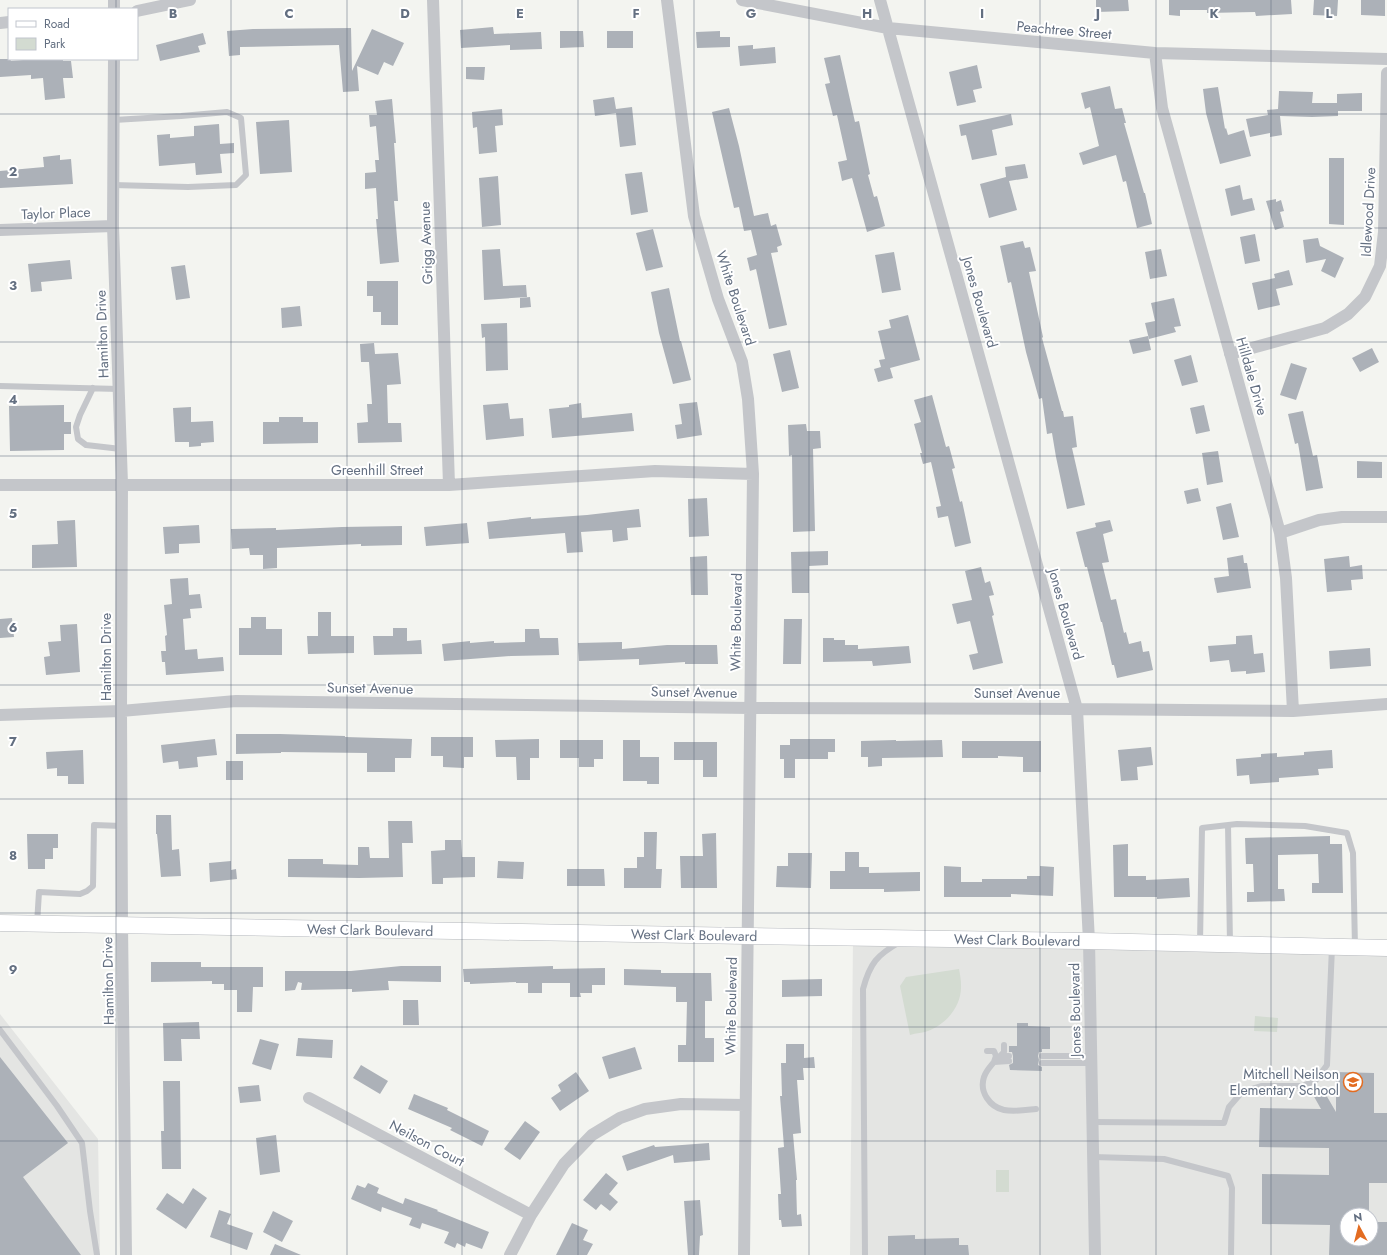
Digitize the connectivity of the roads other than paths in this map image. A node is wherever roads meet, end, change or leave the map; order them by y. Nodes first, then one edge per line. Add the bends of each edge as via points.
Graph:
1 (190, 0) edge
2 (433, 0) edge
3 (667, 0) edge
4 (742, 0) edge
5 (880, 0) edge
6 (138, 11) edge
7 (888, 28) junction
8 (1155, 53) junction
9 (1387, 59) edge
10 (114, 60) edge
11 (1387, 73) edge
12 (114, 120) junction
13 (113, 185) junction
14 (113, 226) junction
15 (0, 230) edge
16 (1230, 354) junction
17 (0, 386) edge
18 (94, 388) junction
19 (119, 389) junction
20 (121, 449) junction
21 (753, 474) junction
22 (122, 484) junction
23 (0, 485) edge
24 (449, 485) junction
25 (1387, 517) edge
26 (1280, 533) junction
27 (1387, 704) edge
28 (750, 708) junction
29 (1077, 708) junction
30 (121, 711) junction
31 (1293, 711) junction
32 (0, 715) edge
33 (1228, 825) junction
34 (122, 826) junction
35 (0, 923) edge
36 (37, 924) junction
37 (122, 926) junction
38 (748, 936) junction
39 (905, 939) junction
40 (1089, 941) junction
41 (1200, 943) junction
42 (1230, 944) junction
43 (1332, 946) junction
44 (1355, 947) junction
45 (1387, 948) edge
46 (0, 1030) edge
47 (1004, 1045) dead end
48 (987, 1051) dead end
49 (1000, 1056) junction
50 (1042, 1056) dead end
51 (1091, 1060) junction
52 (994, 1062) junction
53 (1042, 1063) dead end
54 (309, 1098) dead end
55 (745, 1105) junction
56 (1036, 1109) dead end
57 (1093, 1122) junction
58 (1093, 1157) junction
59 (530, 1215) junction
60 (98, 1255) edge
61 (126, 1255) edge
62 (510, 1255) edge
63 (744, 1255) edge
64 (864, 1255) edge
65 (1095, 1255) edge
66 (1231, 1255) edge

1 - 6 street
2 - 24 street, Grigg Avenue
3 - 21 street, White Boulevard via 694,216 718,299 742,362 748,399
4 - 7 street, Peachtree Street
5 - 7 street, Jones Boulevard
7 - 8 street, Peachtree Street
7 - 29 street, Jones Boulevard
8 - 9 street, Peachtree Street
8 - 16 street, Hilldale Drive via 1162,108
10 - 12 street, Hamilton Drive
11 - 16 street, Idlewood Drive via 1384,232 1380,266 1365,297 1348,314 1325,328
12 - 13 street, Hamilton Drive
12 - 13 lane via 227,112 242,118 246,175 236,185
13 - 14 street, Hamilton Drive
14 - 15 street, Taylor Place
14 - 19 street, Hamilton Drive
16 - 26 street, Hilldale Drive
17 - 18 lane
18 - 19 lane
18 - 20 lane via 76,427 78,439 86,445
19 - 20 street, Hamilton Drive
20 - 22 street, Hamilton Drive
21 - 24 street, Greenhill Street via 654,471
21 - 28 street, White Boulevard
22 - 23 street, Greenhill Street
22 - 24 street, Greenhill Street
22 - 30 street, Hamilton Drive
25 - 26 street via 1319,520
26 - 31 street, Hilldale Drive via 1286,578
27 - 31 street, Sunset Avenue
28 - 29 street, Sunset Avenue
28 - 30 street, Sunset Avenue via 236,701
28 - 38 street, White Boulevard
29 - 31 street, Sunset Avenue
29 - 40 street, Jones Boulevard
30 - 32 street, Sunset Avenue
30 - 34 street, Hamilton Drive
33 - 41 lane via 1202,828
33 - 42 lane
33 - 44 lane via 1305,826 1347,833 1353,853
34 - 36 lane via 94,825 93,886 80,894 39,892
34 - 37 street, Hamilton Drive
35 - 36 street, West Clark Boulevard
36 - 37 street, West Clark Boulevard
37 - 38 street, West Clark Boulevard
37 - 61 street, Hamilton Drive
38 - 39 street, West Clark Boulevard
38 - 55 street, White Boulevard
39 - 40 street, West Clark Boulevard
39 - 64 lane via 883,952 868,971 863,989
40 - 41 street, West Clark Boulevard
40 - 51 street, Jones Boulevard
41 - 42 street, West Clark Boulevard
42 - 43 street, West Clark Boulevard
43 - 44 street, West Clark Boulevard
43 - 57 lane via 1326,1065 1316,1080 1303,1086 1261,1086 1242,1092 1229,1107 1224,1123
44 - 45 street, West Clark Boulevard
46 - 60 lane via 82,1143
47 - 49 lane via 1004,1052
48 - 52 lane via 994,1051
49 - 52 lane
49 - 52 lane via 1009,1058
50 - 51 lane
51 - 53 lane
51 - 57 street, Jones Boulevard
52 - 56 lane via 983,1079 986,1098 999,1109
54 - 59 street, Neilson Court
55 - 59 street via 681,1104 645,1109 620,1118 592,1134 564,1164
55 - 63 street, White Boulevard
57 - 58 street, Jones Boulevard
58 - 65 street, Jones Boulevard
58 - 66 lane via 1164,1159 1228,1176 1232,1188
59 - 62 street

